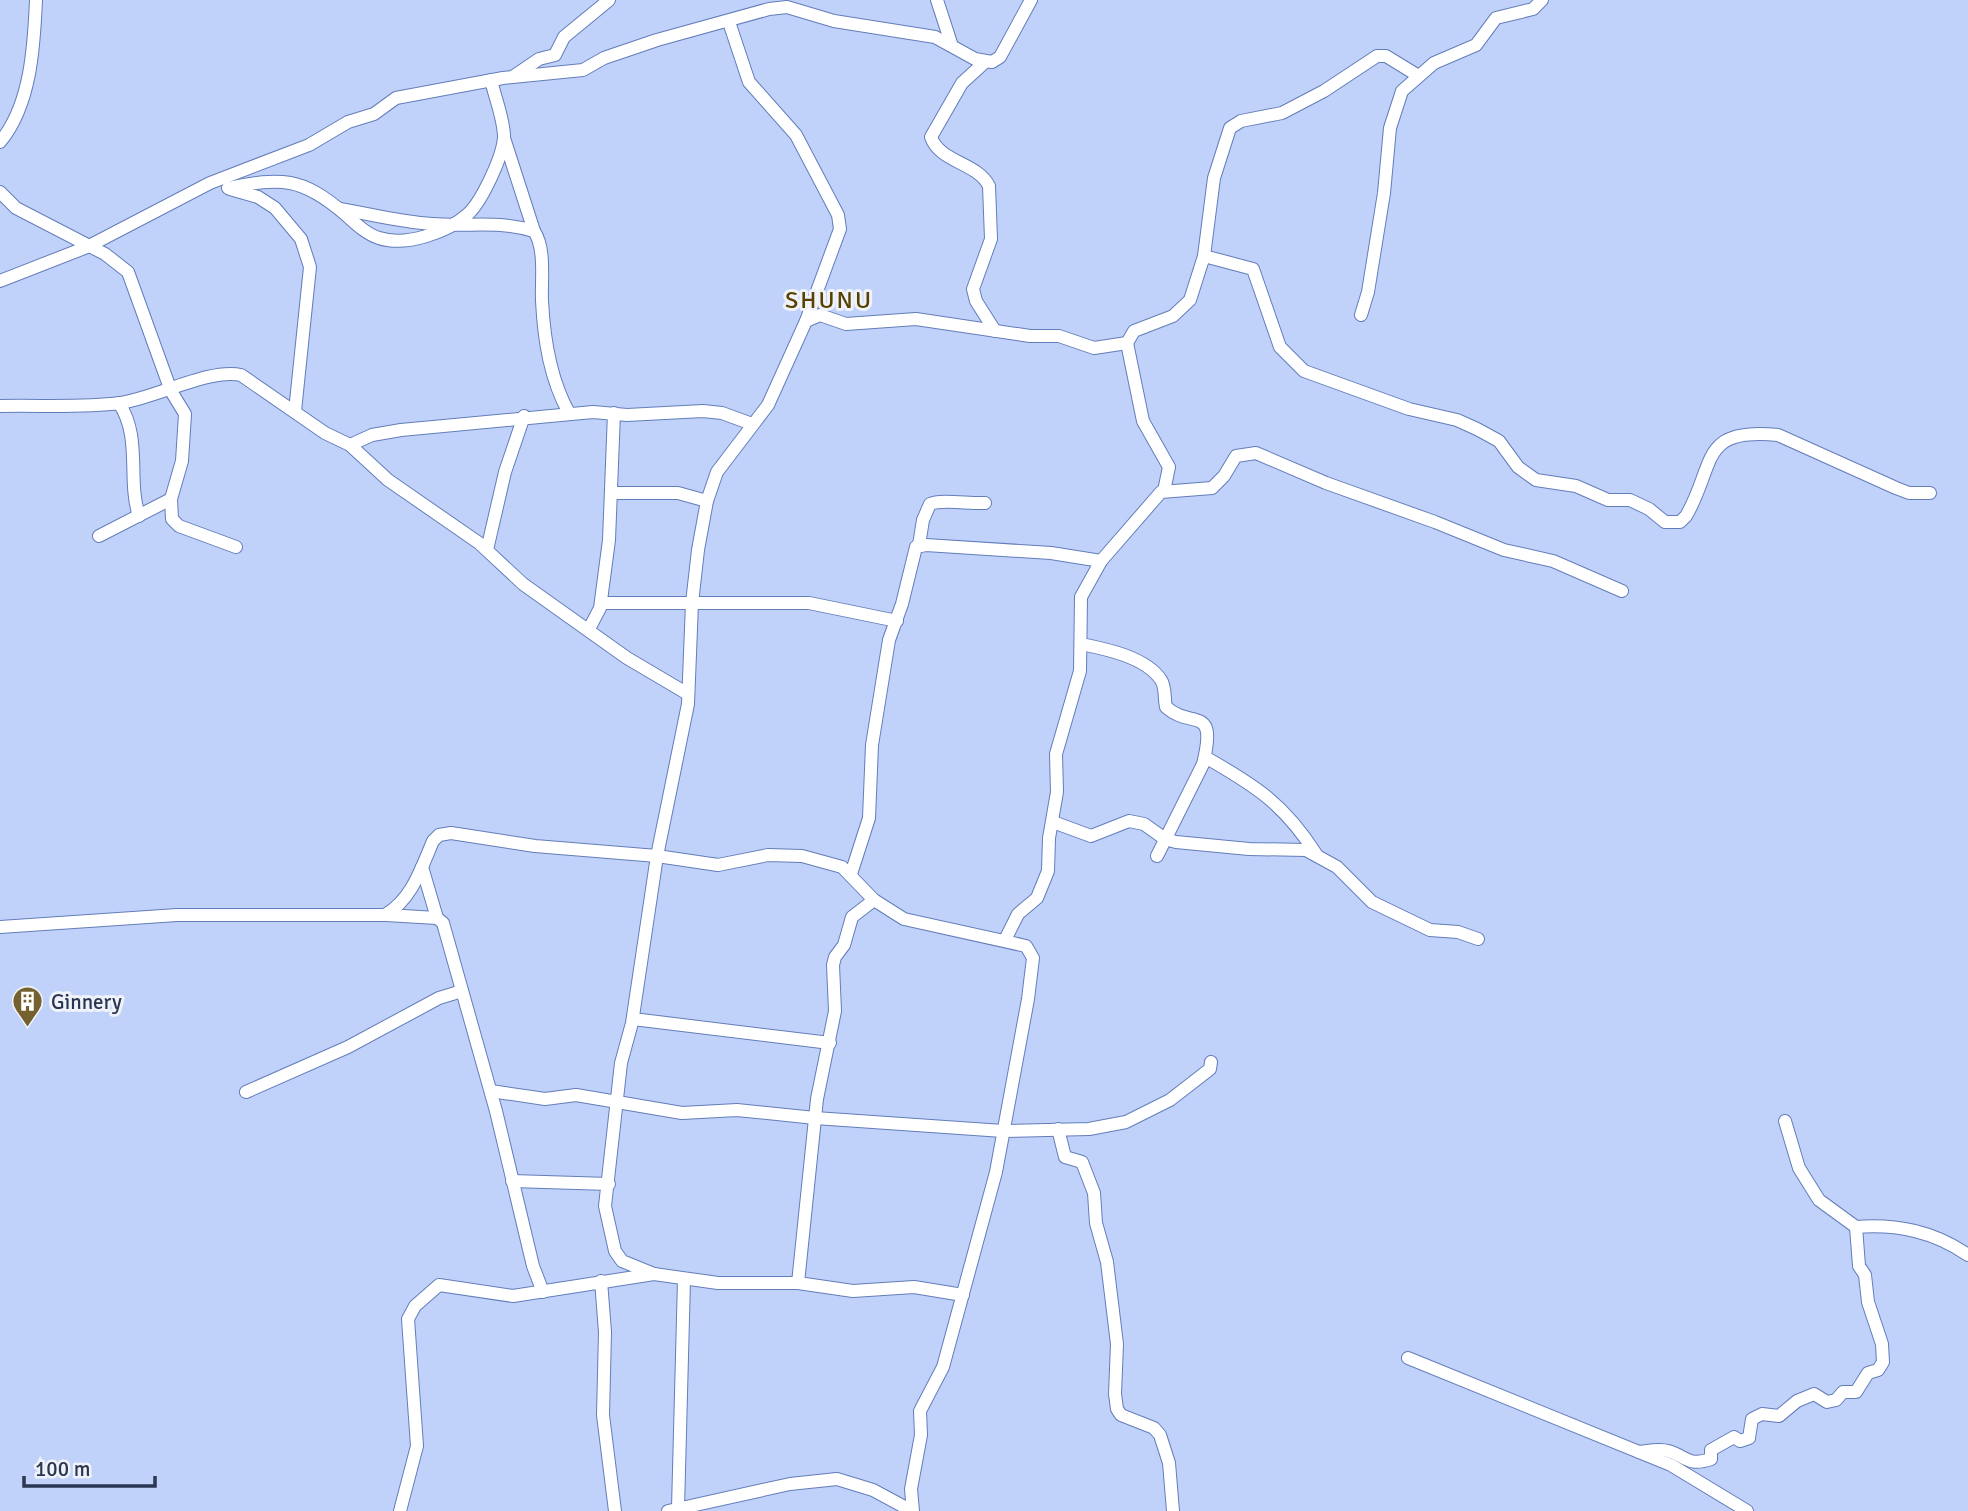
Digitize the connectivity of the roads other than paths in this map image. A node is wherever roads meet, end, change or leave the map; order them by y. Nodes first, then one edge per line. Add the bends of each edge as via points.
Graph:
1 (37, 0) edge
2 (609, 0) edge
3 (937, 0) edge
4 (1031, 0) edge
5 (1542, 0) edge
6 (729, 22) junction
7 (951, 43) junction
8 (985, 62) junction
9 (1417, 75) junction
10 (512, 77) junction
11 (491, 80) junction
12 (504, 138) junction
13 (0, 142) edge
14 (210, 183) junction
15 (228, 188) junction
16 (0, 192) edge
17 (339, 209) junction
18 (448, 225) junction
19 (534, 231) junction
20 (87, 247) junction
21 (1203, 256) junction
22 (0, 281) edge
23 (1361, 315) dead end
24 (806, 321) junction
25 (995, 331) junction
26 (1127, 343) junction
27 (171, 391) junction
28 (119, 403) junction
29 (0, 406) edge
30 (295, 411) junction
31 (569, 413) junction
32 (614, 413) junction
33 (524, 416) junction
34 (752, 424) junction
35 (350, 445) junction
36 (1164, 491) junction
37 (1930, 493) dead end
38 (612, 494) junction
39 (171, 499) junction
40 (707, 501) junction
41 (985, 503) dead end
42 (139, 516) junction
43 (99, 536) dead end
44 (919, 545) junction
45 (236, 547) dead end
46 (487, 550) junction
47 (1101, 561) junction
48 (1622, 591) dead end
49 (601, 603) junction
50 (692, 603) junction
51 (897, 621) junction
52 (589, 629) junction
53 (1081, 644) junction
54 (688, 694) junction
55 (1205, 757) junction
56 (1053, 822) junction
57 (1165, 839) junction
58 (1317, 855) junction
59 (657, 856) junction
60 (1157, 856) dead end
61 (422, 867) junction
62 (851, 874) junction
63 (874, 900) junction
64 (385, 915) junction
65 (437, 919) junction
66 (0, 927) edge
67 (1478, 939) dead end
68 (1004, 940) junction
69 (462, 991) junction
70 (633, 1019) junction
71 (830, 1043) junction
72 (1212, 1062) dead end
73 (247, 1091) dead end
74 (491, 1091) junction
75 (618, 1101) junction
76 (815, 1118) junction
77 (1785, 1121) dead end
78 (1058, 1129) junction
79 (1003, 1130) junction
80 (512, 1181) junction
81 (609, 1184) junction
82 (1856, 1227) junction
83 (1968, 1255) edge
84 (622, 1261) junction
85 (654, 1274) junction
86 (623, 1278) junction
87 (684, 1280) junction
88 (601, 1281) junction
89 (798, 1283) junction
90 (543, 1292) junction
91 (963, 1295) junction
92 (1408, 1358) dead end
93 (1639, 1452) junction
94 (673, 1510) edge
95 (400, 1511) edge
96 (615, 1511) edge
97 (912, 1511) edge
98 (1173, 1511) edge
99 (1747, 1511) edge

1 - 13 street via 29,74 14,121
2 - 10 street via 564,37 555,55 539,59
3 - 7 street
4 - 8 street via 998,59
5 - 9 street via 1534,9 1496,18 1476,45
6 - 7 street via 788,7 835,21
6 - 10 street via 657,40 583,70
6 - 24 street via 749,82 796,135 838,215 839,236
7 - 8 street
8 - 25 street via 962,83 931,137 940,152 988,183 991,239 973,289
9 - 21 street via 1386,56 1377,56 1282,113 1234,124 1225,137 1214,178
9 - 23 street via 1402,91 1393,111 1384,193
10 - 11 street
11 - 12 street
11 - 14 street via 396,98 374,114 354,119 309,145
12 - 18 street via 480,199 469,213
12 - 19 street
14 - 15 street
14 - 20 street
15 - 17 street via 290,181 316,191
15 - 30 street via 269,202 306,249 310,267
16 - 20 street via 16,208
17 - 18 street
17 - 18 street via 367,233 391,241 406,241
18 - 19 street via 500,223
19 - 31 street via 541,254 550,365
20 - 22 street
20 - 27 street via 113,258 128,272
21 - 26 street via 1184,308 1166,320 1137,329
21 - 37 street via 1253,269 1280,347 1304,371 1409,409 1457,420 1499,441 1518,467 1535,480 1576,486 1608,500 1630,500 1665,522 1680,522 1715,448 1757,433 1778,435 1909,493
24 - 25 street via 820,315 846,324 916,319
24 - 34 street via 768,405
25 - 26 street via 1059,335 1094,348
26 - 36 street via 1143,421 1169,467
27 - 28 street
27 - 30 street via 202,378 235,374
27 - 39 street via 185,420
28 - 29 street
28 - 42 street via 132,437 133,491
30 - 35 street
31 - 32 street
31 - 33 street
32 - 34 street via 703,411
32 - 38 street
33 - 35 street via 383,433
33 - 46 street
34 - 40 street via 725,457
35 - 46 street via 388,480
36 - 47 street
36 - 48 street via 1212,488 1236,456 1256,453 1450,531 1553,561
38 - 40 street via 678,493
38 - 49 street
39 - 42 street
39 - 45 street via 175,524
40 - 50 street
41 - 44 street via 930,504
42 - 43 street
44 - 47 street via 1051,553
44 - 51 street
46 - 52 street via 512,575
47 - 53 street via 1079,603
49 - 50 street
49 - 52 street
50 - 51 street via 809,603
50 - 54 street
51 - 62 street via 883,669 869,772 867,827
52 - 54 street
53 - 55 street via 1116,652 1155,674 1164,685 1166,707 1199,719 1205,726
53 - 56 street via 1079,679 1056,754
54 - 59 street
55 - 57 street
55 - 58 street via 1274,800
56 - 57 street via 1091,836 1116,824 1136,822
56 - 68 street via 1043,885 1037,898 1018,914
57 - 58 street via 1227,848 1306,850
57 - 60 street
58 - 67 street via 1345,874 1372,902 1430,930
59 - 61 street via 545,848 452,833 436,838
59 - 62 street via 718,865 774,855 802,856
59 - 70 street
61 - 64 street via 402,903
61 - 65 street
62 - 63 street
63 - 68 street via 918,924
63 - 71 street via 852,917 844,945 835,957
64 - 65 street
64 - 66 street via 177,915
65 - 69 street via 443,923
68 - 79 street via 1026,946 1033,958
69 - 73 street
69 - 74 street
70 - 71 street
70 - 75 street via 621,1063
71 - 76 street
72 - 78 street via 1210,1069 1170,1100 1126,1122
74 - 75 street via 545,1099 576,1095
74 - 80 street
75 - 76 street via 682,1113 737,1110
75 - 81 street
76 - 79 street
76 - 89 street
77 - 82 street via 1799,1168 1819,1200
78 - 79 street
78 - 98 street via 1065,1157 1082,1162 1094,1193 1117,1344 1117,1409 1160,1435 1169,1463
79 - 91 street
80 - 81 street
80 - 90 street
81 - 84 street via 605,1206 608,1230
82 - 83 street via 1891,1225 1937,1239
82 - 93 street via 1859,1266 1882,1344 1884,1362 1878,1370 1868,1373 1856,1392 1843,1392 1836,1400 1827,1402 1814,1394 1779,1416 1762,1414 1752,1419 1749,1438 1741,1441 1734,1437 1718,1444 1711,1450 1711,1459 1684,1461 1666,1450
84 - 85 street
84 - 86 street
85 - 86 street
85 - 87 street
86 - 88 street
87 - 89 street
87 - 94 street
88 - 90 street
88 - 96 street via 604,1415
89 - 91 street via 853,1291 914,1287
90 - 95 street via 513,1296 443,1285 415,1306 408,1327 417,1446
91 - 97 street via 943,1367 920,1411
92 - 93 street
93 - 99 street via 1671,1465
94 - 97 street via 790,1484 837,1479 873,1490

